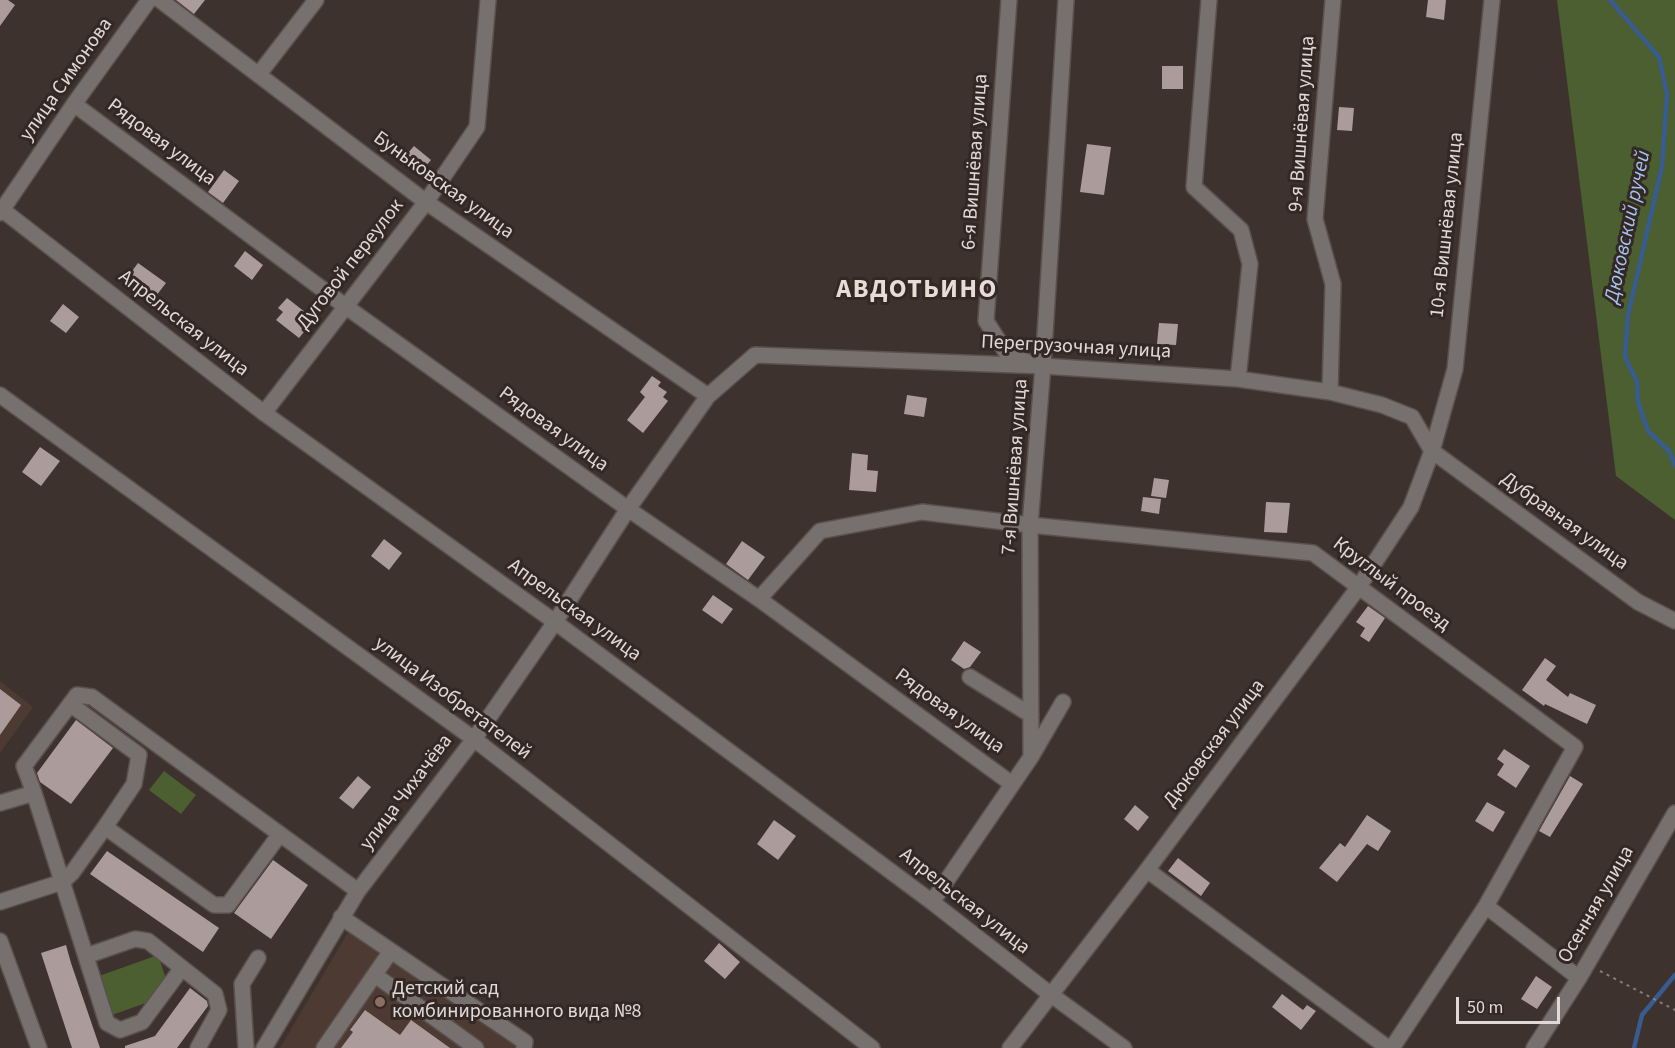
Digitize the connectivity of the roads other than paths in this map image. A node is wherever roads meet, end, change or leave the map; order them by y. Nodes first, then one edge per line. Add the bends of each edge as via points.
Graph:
1 (149, 0) edge
2 (160, 0) edge
3 (316, 0) edge
4 (488, 0) edge
5 (1009, 0) edge
6 (1066, 0) edge
7 (1209, 0) edge
8 (1333, 0) edge
9 (1492, 0) edge
10 (259, 74) junction
11 (74, 104) junction
12 (426, 202) junction
13 (1, 210) edge
14 (345, 306) junction
15 (1043, 366) junction
16 (1238, 379) junction
17 (1330, 392) junction
18 (0, 395) edge
19 (708, 396) junction
20 (264, 413) junction
21 (1432, 452) junction
22 (628, 509) junction
23 (1030, 525) junction
24 (1358, 588) junction
25 (759, 599) junction
26 (1675, 621) edge
27 (555, 622) junction
28 (970, 676) dead end
29 (1063, 702) dead end
30 (70, 704) junction
31 (1031, 715) junction
32 (474, 739) junction
33 (1031, 757) junction
34 (1012, 784) junction
35 (34, 792) junction
36 (0, 803) edge
37 (1675, 813) edge
38 (105, 826) junction
39 (279, 834) junction
40 (1147, 870) junction
41 (62, 882) junction
42 (358, 891) junction
43 (0, 902) edge
44 (932, 902) junction
45 (1486, 906) junction
46 (341, 917) junction
47 (0, 941) edge
48 (391, 951) junction
49 (86, 956) junction
50 (258, 958) dead end
51 (182, 968) junction
52 (375, 975) junction
53 (1579, 978) junction
54 (1050, 994) junction
55 (39, 1048) edge
56 (198, 1048) edge
57 (246, 1048) edge
58 (264, 1048) edge
59 (324, 1048) edge
60 (476, 1048) edge
61 (524, 1048) edge
62 (872, 1048) edge
63 (1010, 1048) edge
64 (1124, 1048) edge
65 (1390, 1048) edge
66 (1534, 1048) edge

1 - 11 street, улица Симонова
2 - 10 street, Буньковская улица
3 - 10 street
4 - 12 street, Дуговой переулок via 477,127
5 - 15 street, 6-я Вишнёвая улица via 986,321 1009,357
6 - 15 street, 7-я Вишнёвая улица
7 - 16 street via 1194,186 1241,230 1250,264
8 - 17 street, 9-я Вишнёвая улица via 1315,219 1333,284
9 - 21 street, 10-я Вишнёвая улица via 1455,369
10 - 12 street, Буньковская улица
11 - 13 street, улица Симонова
11 - 14 street, Рядовая улица
12 - 14 street, Дуговой переулок
12 - 19 street, Буньковская улица
13 - 20 street, Апрельская улица
14 - 20 street, Дуговой переулок
14 - 22 street, Рядовая улица
15 - 16 street, Перегрузочная улица
15 - 19 street, Перегрузочная улица via 754,355
15 - 23 street, 7-я Вишнёвая улица
16 - 17 street, Перегрузочная улица
17 - 21 street, Перегрузочная улица via 1412,417
18 - 32 street, улица Изобретателей
19 - 22 street, улица Чихачёва
20 - 27 street, Апрельская улица
21 - 24 street, Дюковская улица via 1412,507
21 - 26 street, Дубравная улица via 1638,602
22 - 25 street, Рядовая улица
22 - 27 street, улица Чихачёва
23 - 24 street, Круглый проезд via 1313,553
23 - 25 street, Круглый проезд via 922,512 820,531
23 - 31 street, 7-я Вишнёвая улица
24 - 40 street, Дюковская улица
24 - 45 street, Круглый проезд via 1575,747
25 - 34 street, Рядовая улица
27 - 32 street, улица Чихачёва
27 - 44 street, Апрельская улица
28 - 31 street
29 - 33 street
30 - 35 street via 24,766
30 - 38 street via 139,755 134,784
30 - 39 street via 77,695 92,698
31 - 33 street, 7-я Вишнёвая улица
32 - 42 street, улица Чихачёва
32 - 62 street, улица Изобретателей
33 - 34 street
34 - 44 street
35 - 36 street
35 - 41 street
37 - 53 street, Осенняя улица
38 - 39 street via 214,905 228,905
38 - 41 street
39 - 42 street
40 - 54 street, Дюковская улица
40 - 65 street, Круглый проезд
41 - 43 street
41 - 49 street
42 - 46 street, улица Чихачёва
44 - 54 street, Апрельская улица
45 - 53 street
45 - 65 street, Круглый проезд
46 - 48 street
46 - 58 street, улица Чихачёва
47 - 55 street
48 - 52 street
48 - 61 street via 525,1042
49 - 51 street via 135,939 148,942
49 - 51 street via 107,1023 120,1030 142,1022
50 - 57 street via 242,984
51 - 56 street via 216,994 219,1010
52 - 59 street
52 - 60 street
53 - 66 street, Осенняя улица
54 - 63 street, Дюковская улица
54 - 64 street, Апрельская улица

